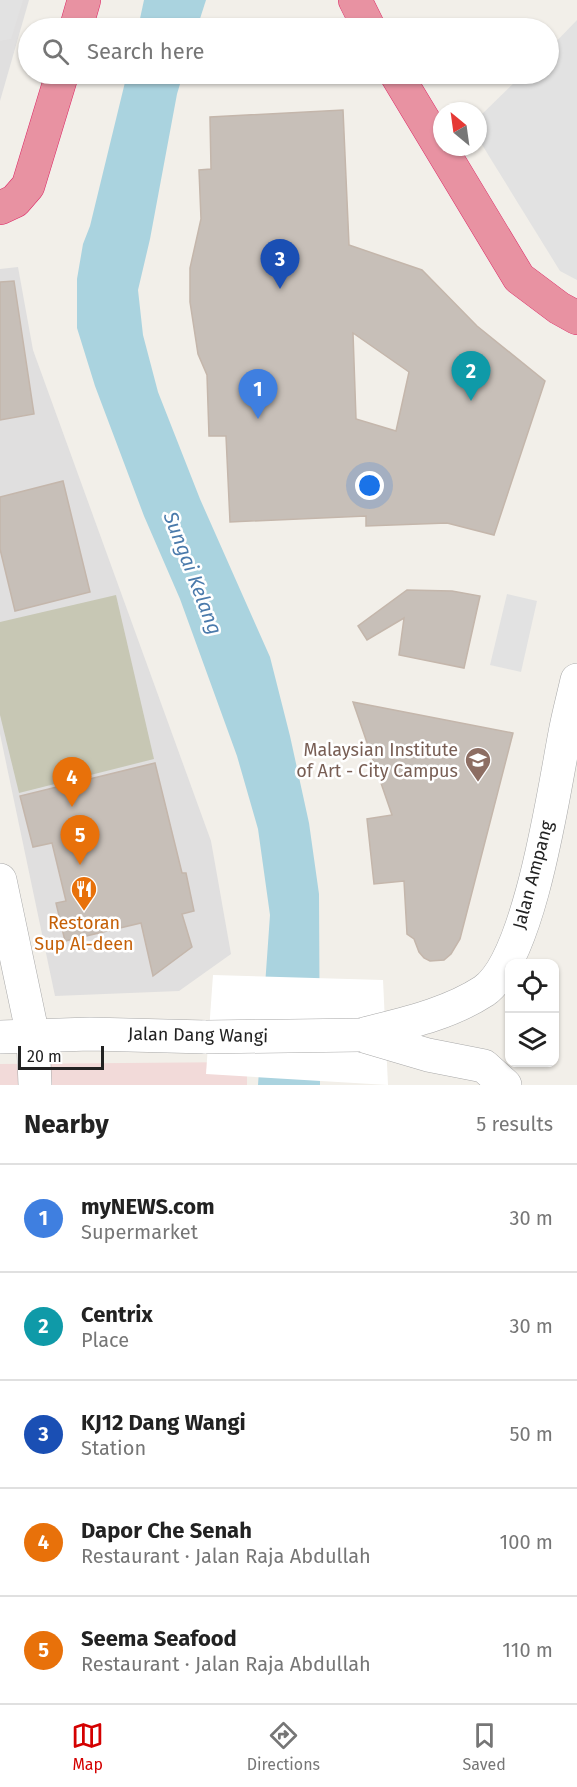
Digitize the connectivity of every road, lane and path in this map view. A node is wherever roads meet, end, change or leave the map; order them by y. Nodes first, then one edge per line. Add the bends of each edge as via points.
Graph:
1 (84, 0) edge
2 (355, 0) edge
3 (79, 18) edge
4 (364, 18) edge
5 (59, 84) edge
6 (402, 84) edge
7 (0, 208) edge
8 (577, 318) edge
9 (577, 680) edge
10 (0, 880) edge
11 (360, 1035) junction
12 (33, 1036) junction
13 (0, 1037) edge
14 (35, 1085) edge
15 (505, 1085) edge

1 - 3 highway
2 - 4 highway
5 - 7 highway via 28,186 15,201
6 - 8 highway via 519,278
9 - 11 street, Jalan Ampang via 536,882 503,972 485,990 439,1013
10 - 12 street
11 - 12 street, Jalan Dang Wangi, bridge
11 - 15 street via 484,1066
12 - 13 street, Jalan Dang Wangi
12 - 14 street

